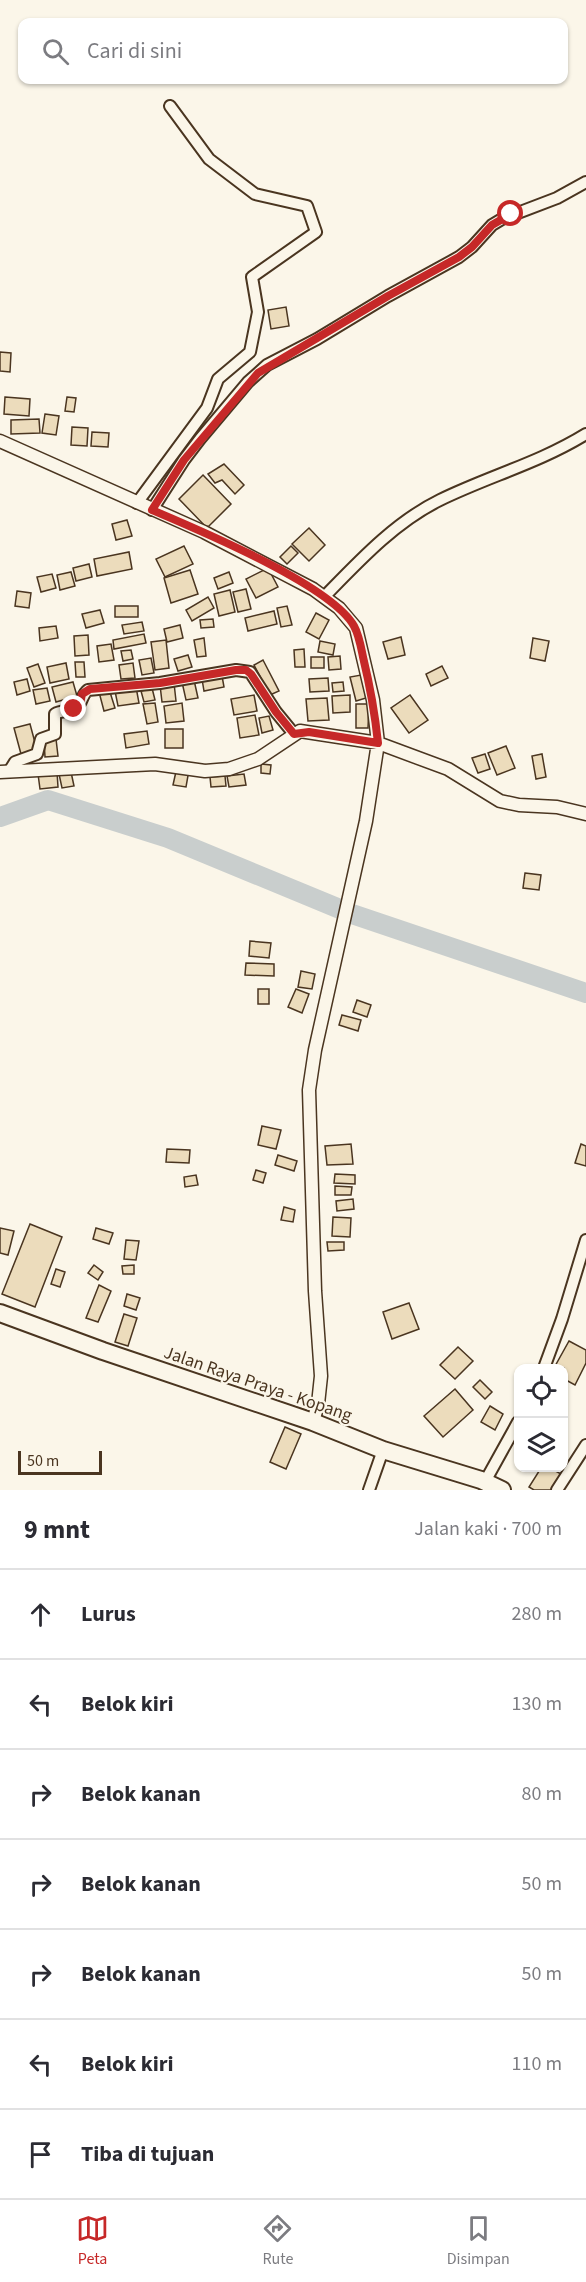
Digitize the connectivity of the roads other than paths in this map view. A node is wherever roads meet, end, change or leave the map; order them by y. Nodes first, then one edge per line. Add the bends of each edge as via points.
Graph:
1 (170, 106) dead end
2 (586, 182) edge
3 (586, 434) edge
4 (0, 441) edge
5 (137, 504) junction
6 (152, 510) junction
7 (324, 597) junction
8 (294, 734) junction
9 (378, 743) junction
10 (5, 771) edge
11 (586, 814) edge
12 (586, 1240) edge
13 (0, 1313) edge
14 (545, 1364) edge
15 (313, 1422) junction
16 (514, 1431) edge
17 (586, 1445) edge
18 (383, 1450) junction
19 (481, 1480) junction
20 (369, 1490) edge
21 (502, 1490) edge
22 (557, 1490) edge

1 - 5 street via 208,159 255,194 307,206 316,232 252,277 258,312 250,352 218,379 207,408
2 - 6 street via 502,219 459,257 267,365 200,439
3 - 7 street via 546,457 461,490 420,512 367,553
4 - 5 street
5 - 6 street
6 - 7 street via 204,532
7 - 9 street via 345,613 356,628 373,700
8 - 9 street via 309,732
8 - 10 street via 258,759 229,769 205,771 154,764
8 - 10 street via 250,672 236,670 88,690 76,708 55,714 55,734 41,739 37,754 15,762
9 - 11 street via 448,769 500,801
9 - 15 street via 366,821 309,1090 321,1376
12 - 14 street
13 - 15 highway, Jalan Raya Praya - Kopang
15 - 18 highway, Jalan Raya Praya - Kopang
16 - 19 street via 487,1478
17 - 22 street
18 - 19 highway, Jalan Raya Praya - Kopang
18 - 20 street
19 - 21 highway, Jalan Raya Praya - Kopang

